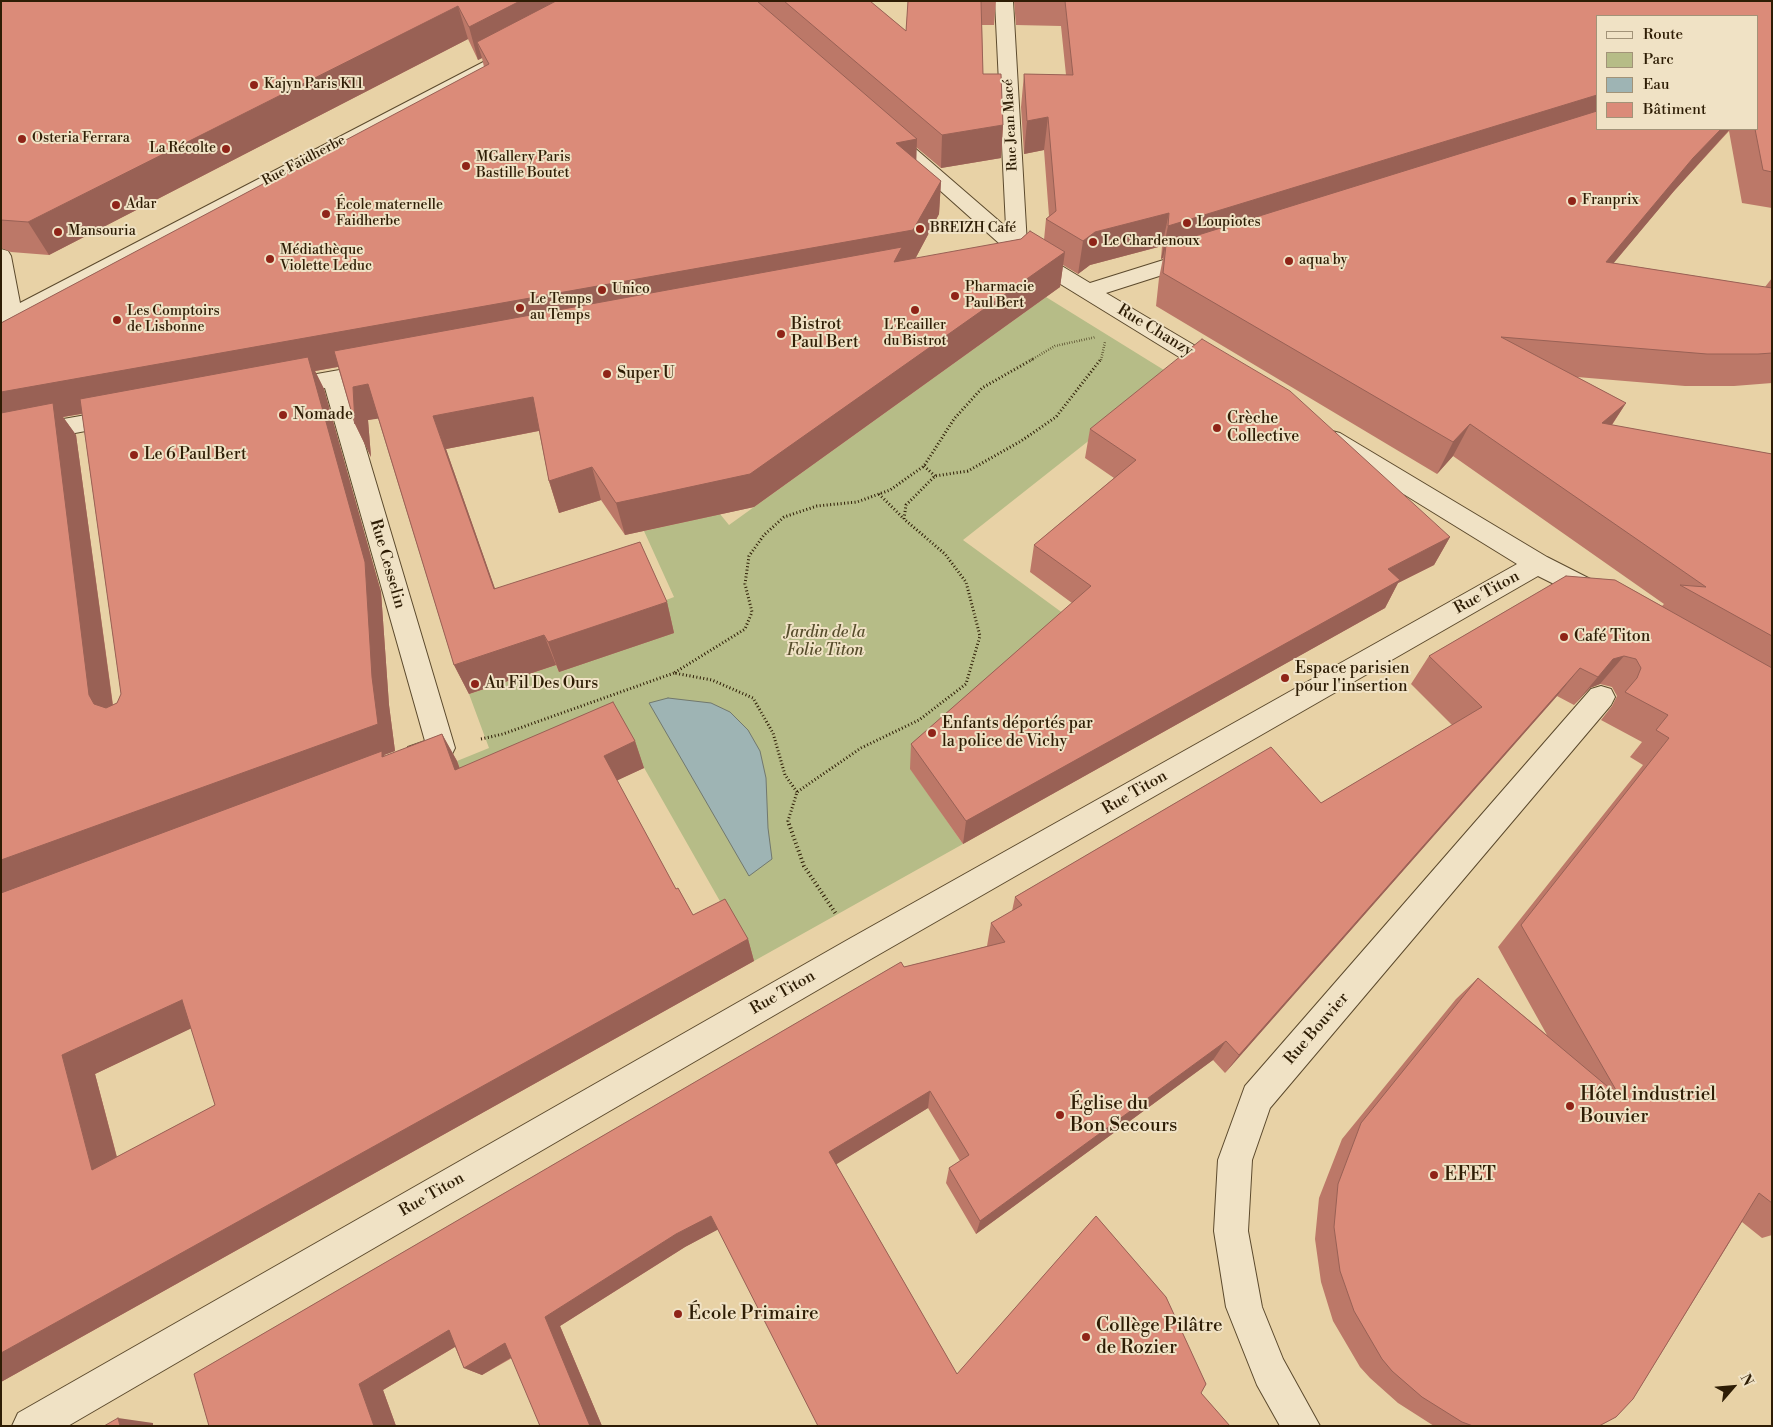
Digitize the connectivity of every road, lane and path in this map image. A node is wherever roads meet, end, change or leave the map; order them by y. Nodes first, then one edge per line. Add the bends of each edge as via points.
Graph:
1 (1004, 1) edge
2 (538, 38) edge
3 (877, 126) edge
4 (1017, 248) junction
5 (1211, 252) edge
6 (991, 255) edge
7 (1, 256) edge
8 (1088, 290) junction
9 (7, 319) edge
10 (1108, 335) dead end
11 (1098, 337) dead end
12 (402, 366) edge
13 (334, 379) junction
14 (1241, 384) edge
15 (265, 391) edge
16 (137, 414) edge
17 (1309, 425) edge
18 (1, 439) edge
19 (924, 466) junction
20 (935, 476) junction
21 (878, 494) junction
22 (904, 519) junction
23 (1538, 564) junction
24 (1615, 605) edge
25 (674, 673) junction
26 (1601, 697) edge
27 (488, 738) dead end
28 (394, 765) edge
29 (797, 792) junction
30 (836, 914) dead end
31 (31, 1426) edge
32 (1301, 1426) edge

1 - 4 street, Rue Jean Macé
2 - 9 street, Rue Faidherbe
3 - 4 street, Rue Chanzy
4 - 6 street
4 - 8 street, Rue Chanzy
5 - 8 street
7 - 9 street
8 - 14 street, Rue Chanzy
10 - 20 path via 1100,360 1056,417 968,471
11 - 19 path via 1055,346 982,388 954,418
12 - 13 street
13 - 15 street
13 - 28 street, Rue Cesselin via 441,748
16 - 18 street via 89,435
17 - 23 street
19 - 20 path
19 - 21 path via 890,490
20 - 22 path via 906,505
21 - 22 path
21 - 25 path via 856,502 817,506 784,517 764,535 749,556 745,584 752,612 745,629
22 - 29 path via 945,554 966,582 980,636 966,684 919,720 861,748
23 - 24 street
23 - 31 street, Rue Titon via 860,948
25 - 27 path
25 - 29 path via 712,680 753,698 773,733 785,775
26 - 32 street, Rue Bouvier via 1258,1098 1236,1160 1231,1231 1244,1307 1270,1372
29 - 30 path via 788,821 804,866

